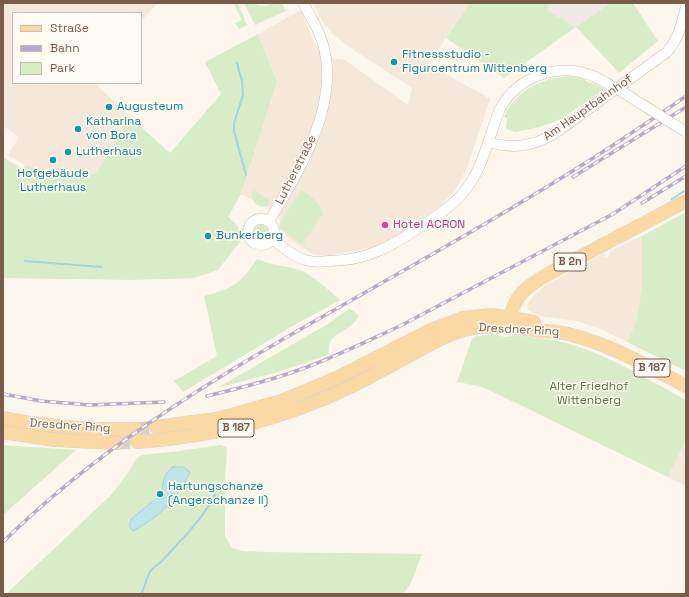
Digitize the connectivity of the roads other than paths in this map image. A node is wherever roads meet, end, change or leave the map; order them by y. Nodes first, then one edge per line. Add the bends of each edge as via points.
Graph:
1 (303, 3) edge
2 (686, 7) edge
3 (686, 132) edge
4 (488, 142) junction
5 (686, 201) edge
6 (269, 221) junction
7 (272, 239) junction
8 (508, 322) junction
9 (346, 381) junction
10 (686, 386) edge
11 (3, 418) edge
12 (156, 427) tunnel mouth
13 (3, 432) edge
14 (117, 442) tunnel mouth

1 - 6 street, Lutherstraße via 326,54 325,96 317,129 308,150
2 - 4 street, Am Hauptbahnhof via 678,34 667,52 554,134 537,143 523,146 504,147
3 - 4 street, bridge via 593,76 564,70 550,72 514,90 505,100
4 - 7 street via 475,175 460,196 432,219 384,250 351,260 309,261 298,257
5 - 8 main road, B 2n via 530,285 517,298
6 - 7 street via 274,230
6 - 7 street via 259,219 253,222 248,228 248,235 259,245 266,244
8 - 9 main road, Dresdner Ring / B 187 via 454,333
8 - 10 main road, Dresdner Ring / B 187 via 594,341
9 - 11 main road, Dresdner Ring / B 187 via 305,406 248,425 185,437 39,425
9 - 12 main road, Dresdner Ring / B 187 via 256,409 210,420
13 - 14 main road, Dresdner Ring via 55,440

